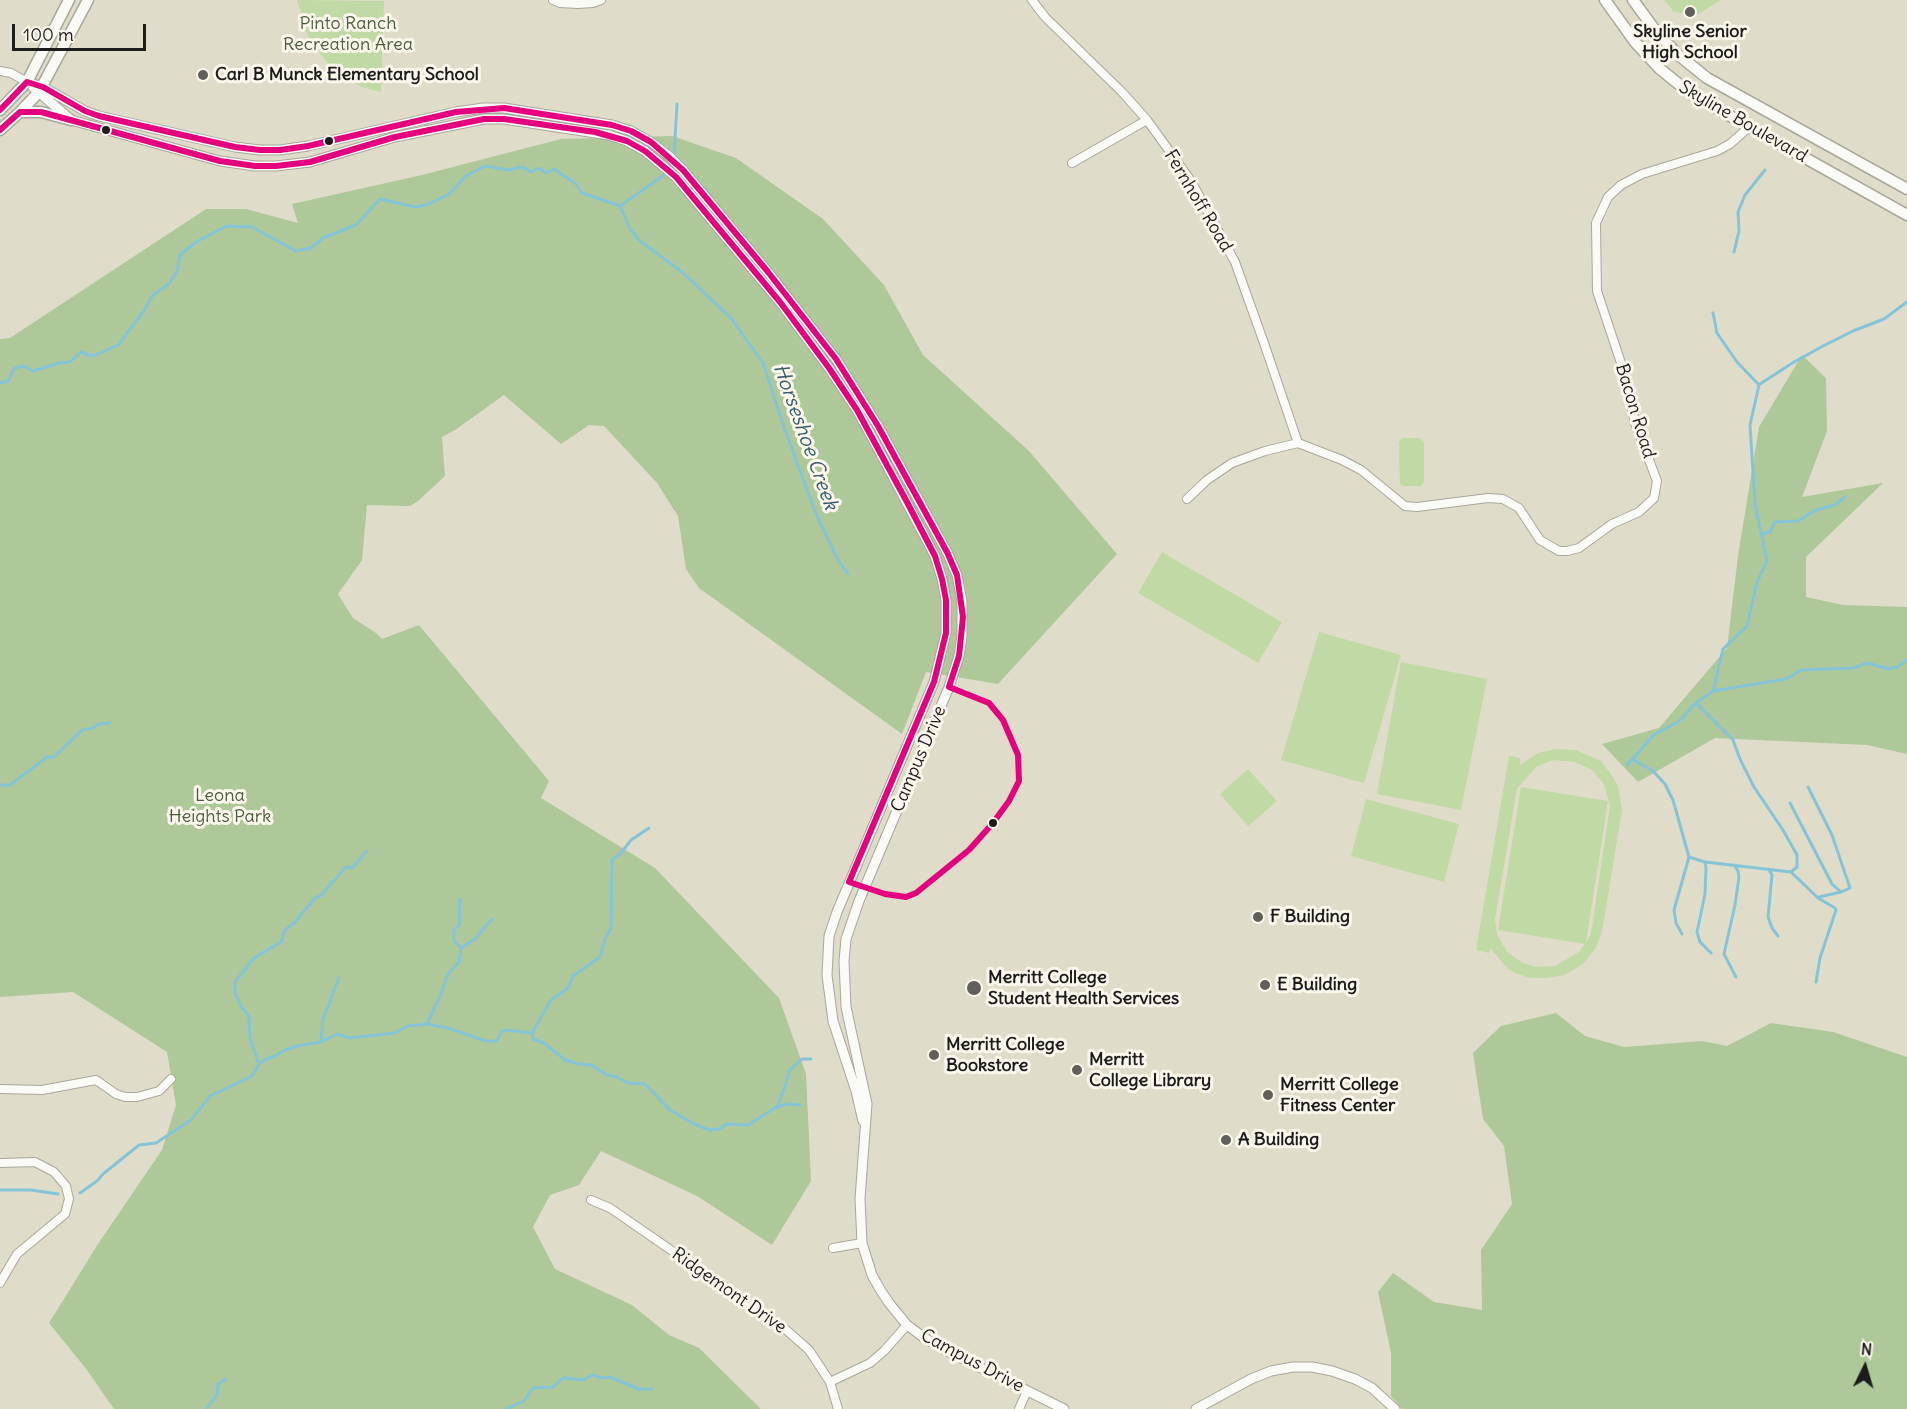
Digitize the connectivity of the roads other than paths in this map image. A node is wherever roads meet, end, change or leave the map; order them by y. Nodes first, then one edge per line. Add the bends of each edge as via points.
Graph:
1 (69, 0) edge
2 (88, 0) edge
3 (553, 0) edge
4 (601, 0) edge
5 (1032, 0) edge
6 (1605, 0) edge
7 (1633, 0) edge
8 (0, 71) edge
9 (27, 82) junction
10 (41, 89) junction
11 (0, 110) edge
12 (20, 112) junction
13 (71, 120) junction
14 (1147, 120) junction
15 (1748, 128) junction
16 (0, 130) edge
17 (1072, 163) dead end
18 (1907, 189) edge
19 (706, 205) junction
20 (1907, 214) edge
21 (1298, 443) junction
22 (1187, 499) dead end
23 (171, 1079) dead end
24 (0, 1089) edge
25 (865, 1129) junction
26 (0, 1163) edge
27 (591, 1200) dead end
28 (862, 1243) junction
29 (833, 1248) dead end
30 (0, 1283) edge
31 (907, 1325) junction
32 (830, 1382) junction
33 (1027, 1391) junction
34 (838, 1409) edge
35 (1019, 1409) edge
36 (1064, 1409) edge
37 (1196, 1409) edge
38 (1395, 1409) edge

1 - 9 main road
2 - 10 main road
3 - 4 street via 578,4
5 - 14 street, Fernhoff Road
6 - 15 main road, Skyline Boulevard via 1660,69 1691,94
7 - 18 main road, Skyline Boulevard via 1654,30 1707,78
8 - 9 street
9 - 10 street, Campus Drive
9 - 11 main road
10 - 12 main road
10 - 13 street, Campus Drive
10 - 19 street, Campus Drive via 99,116 260,150 308,146 483,108 612,125 631,131 669,156
12 - 13 main road via 41,112
12 - 16 main road
13 - 19 street, Campus Drive via 220,161 276,166 310,162 395,136 484,119 504,119 627,141 662,164
14 - 17 street
14 - 21 street, Fernhoff Road via 1191,181 1235,262
15 - 20 main road, Skyline Boulevard
15 - 21 street, Bacon Road via 1717,151 1642,174 1621,185 1608,197 1596,223 1598,291 1635,423 1658,482 1654,498 1639,512 1612,524 1579,548 1559,550 1540,540 1519,508 1503,499 1404,506 1361,470
19 - 25 street, Campus Drive via 799,327 856,410 935,556 946,600 946,633 934,682 830,936 827,975 833,1021
19 - 25 street, Campus Drive via 768,272 836,359 878,426 947,552 962,601 962,636 952,677 846,939 846,1007 867,1104
21 - 22 street via 1232,463
23 - 24 street via 159,1091 125,1097 96,1080 42,1090
25 - 28 street, Campus Drive via 860,1199
26 - 30 street via 35,1162 54,1172 66,1186 69,1199 65,1214 17,1254
27 - 32 street, Ridgemont Drive via 610,1208 784,1328 809,1350
28 - 29 street
28 - 31 street, Campus Drive via 872,1275
31 - 32 street via 870,1363
31 - 33 street, Campus Drive via 947,1351
32 - 34 street, Ridgemont Drive
33 - 35 street
33 - 36 street, Campus Drive
37 - 38 street via 1271,1371 1312,1367 1355,1379

